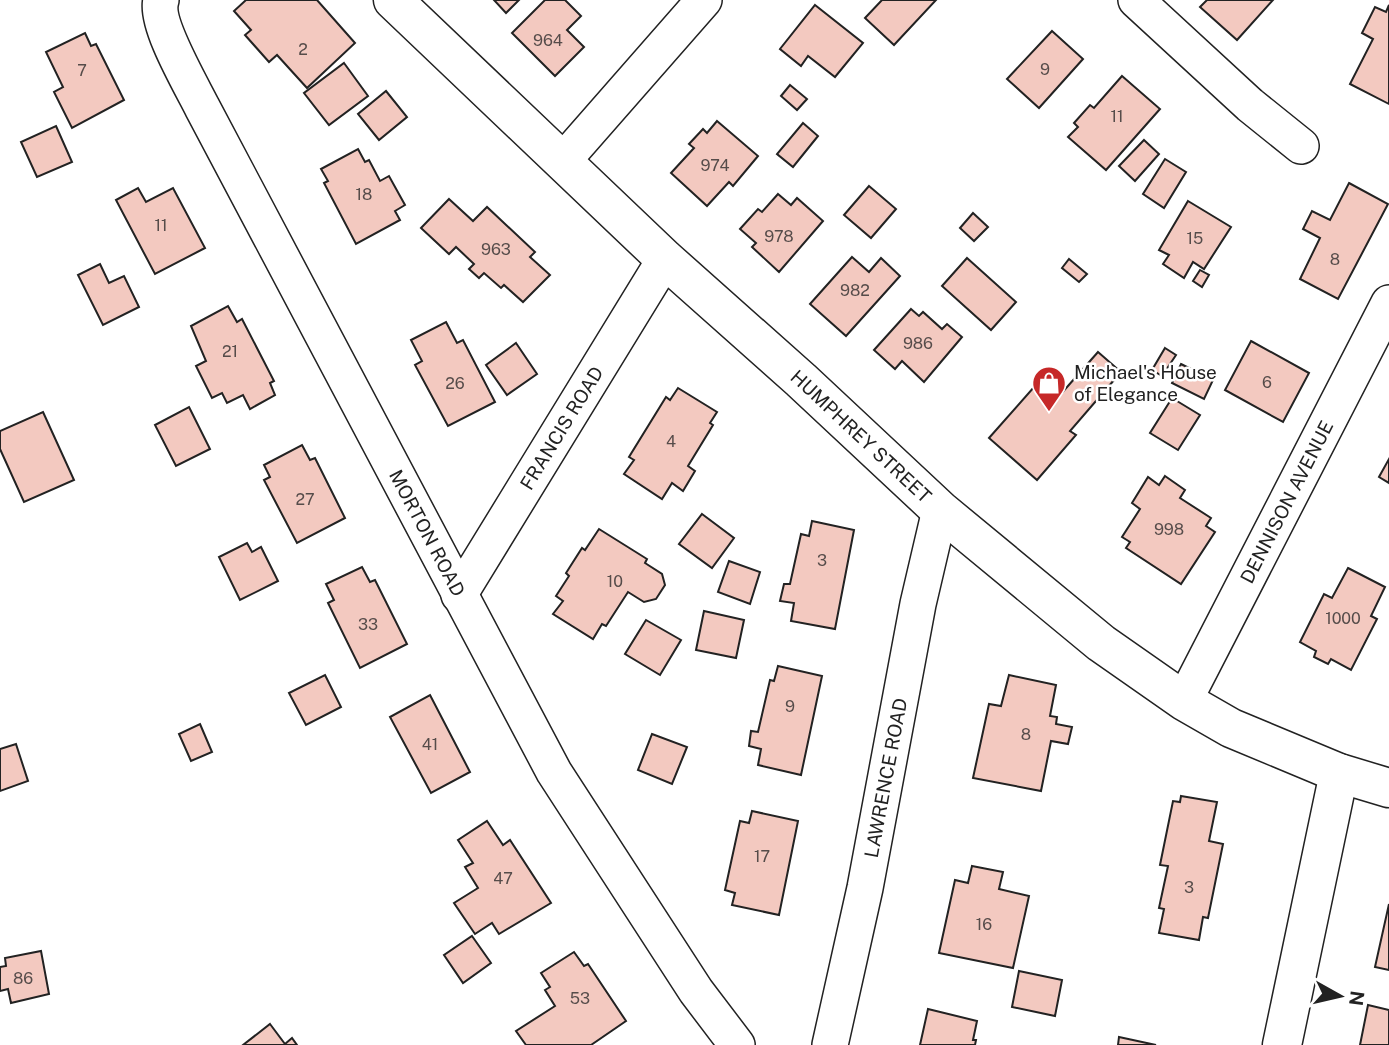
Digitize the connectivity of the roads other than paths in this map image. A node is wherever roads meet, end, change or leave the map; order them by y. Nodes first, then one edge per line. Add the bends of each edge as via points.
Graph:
1 (161, 0) edge
2 (393, 0) edge
3 (704, 0) edge
4 (1136, 0) edge
5 (1301, 146) dead end
6 (562, 162) junction
7 (665, 259) junction
8 (1389, 303) edge
9 (940, 510) junction
10 (459, 595) junction
11 (1184, 701) junction
12 (1339, 773) junction
13 (1389, 788) edge
14 (737, 1045) edge
15 (830, 1045) edge
16 (1282, 1045) edge

1 - 10 street, MORTON ROAD via 158,9 164,28 202,107
2 - 6 main road, HUMPHREY STREET
3 - 6 street
4 - 5 street
6 - 7 main road, HUMPHREY STREET
7 - 9 main road, HUMPHREY STREET
7 - 10 street, FRANCIS ROAD
8 - 11 street, DENNISON AVENUE
9 - 11 main road, HUMPHREY STREET via 1101,643
9 - 15 street, LAWRENCE ROAD
10 - 14 street, MORTON ROAD via 554,772 696,991
11 - 12 main road, HUMPHREY STREET via 1231,728
12 - 13 main road, HUMPHREY STREET
12 - 16 main road

